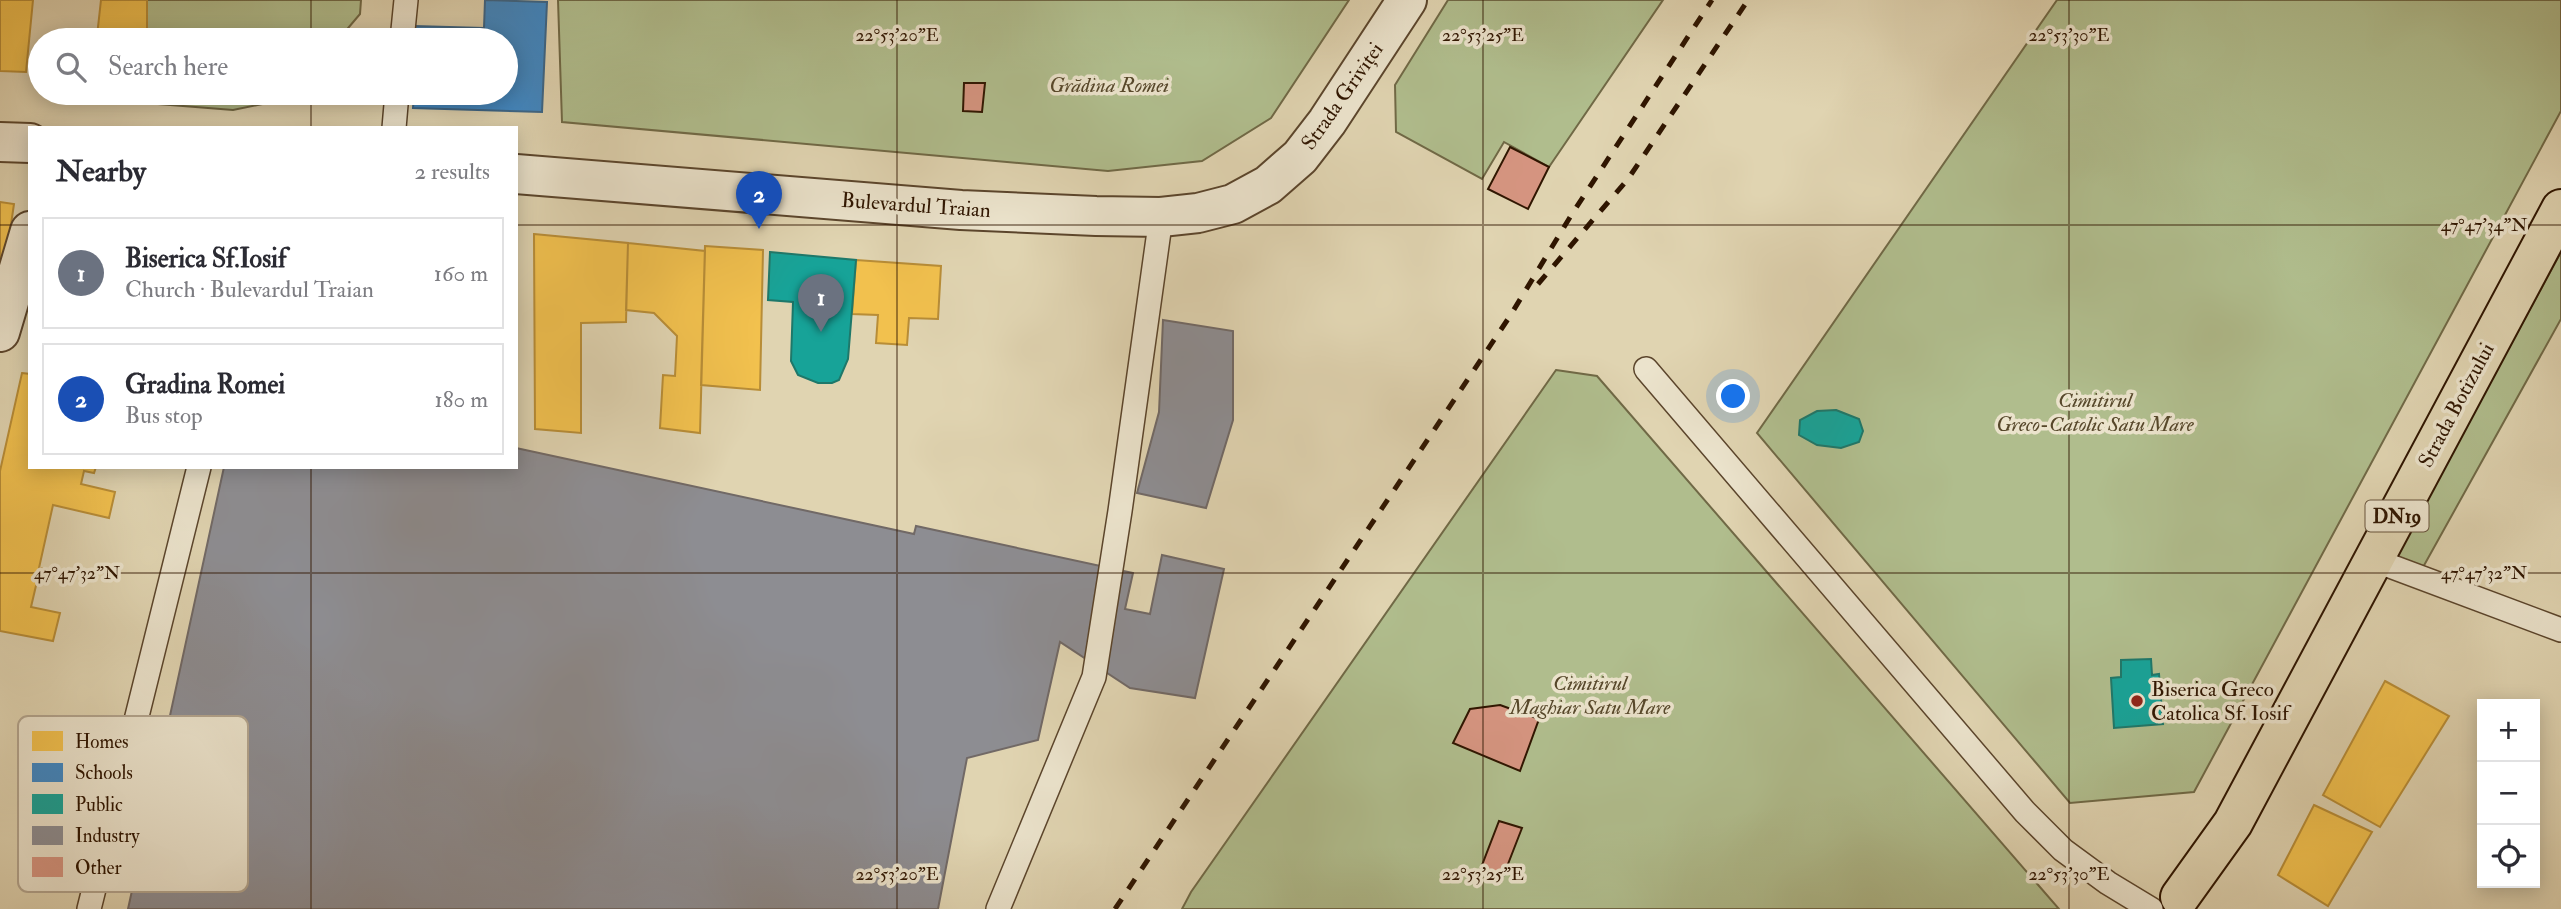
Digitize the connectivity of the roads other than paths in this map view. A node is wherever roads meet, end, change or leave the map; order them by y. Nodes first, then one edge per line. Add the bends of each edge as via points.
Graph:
1 (406, 0) edge
2 (1407, 0) edge
3 (403, 28) edge
4 (396, 105) edge
5 (394, 126) edge
6 (0, 142) edge
7 (28, 143) edge
8 (1300, 157) joint
9 (518, 174) edge
10 (2561, 209) edge
11 (1161, 217) junction
12 (28, 239) edge
13 (0, 332) edge
14 (1646, 369) dead end
15 (199, 469) edge
16 (2374, 561) junction
17 (2561, 630) edge
18 (137, 716) edge
19 (93, 892) edge
20 (2177, 907) edge
21 (89, 909) edge
22 (999, 909) edge

1 - 3 lane
2 - 8 street, Strada Griviței
4 - 5 lane
6 - 7 street
8 - 11 street, Bulevardul Traian via 1268,185 1233,204
9 - 11 street, Bulevardul Traian via 961,210
10 - 16 main road, Strada Botizului / DN19
11 - 22 lane via 1094,677
12 - 13 street
14 - 20 lane via 2025,812 2063,850 2108,883
15 - 18 lane
16 - 17 lane
16 - 20 main road, Strada Botizului / DN19 via 2233,823
19 - 21 lane

